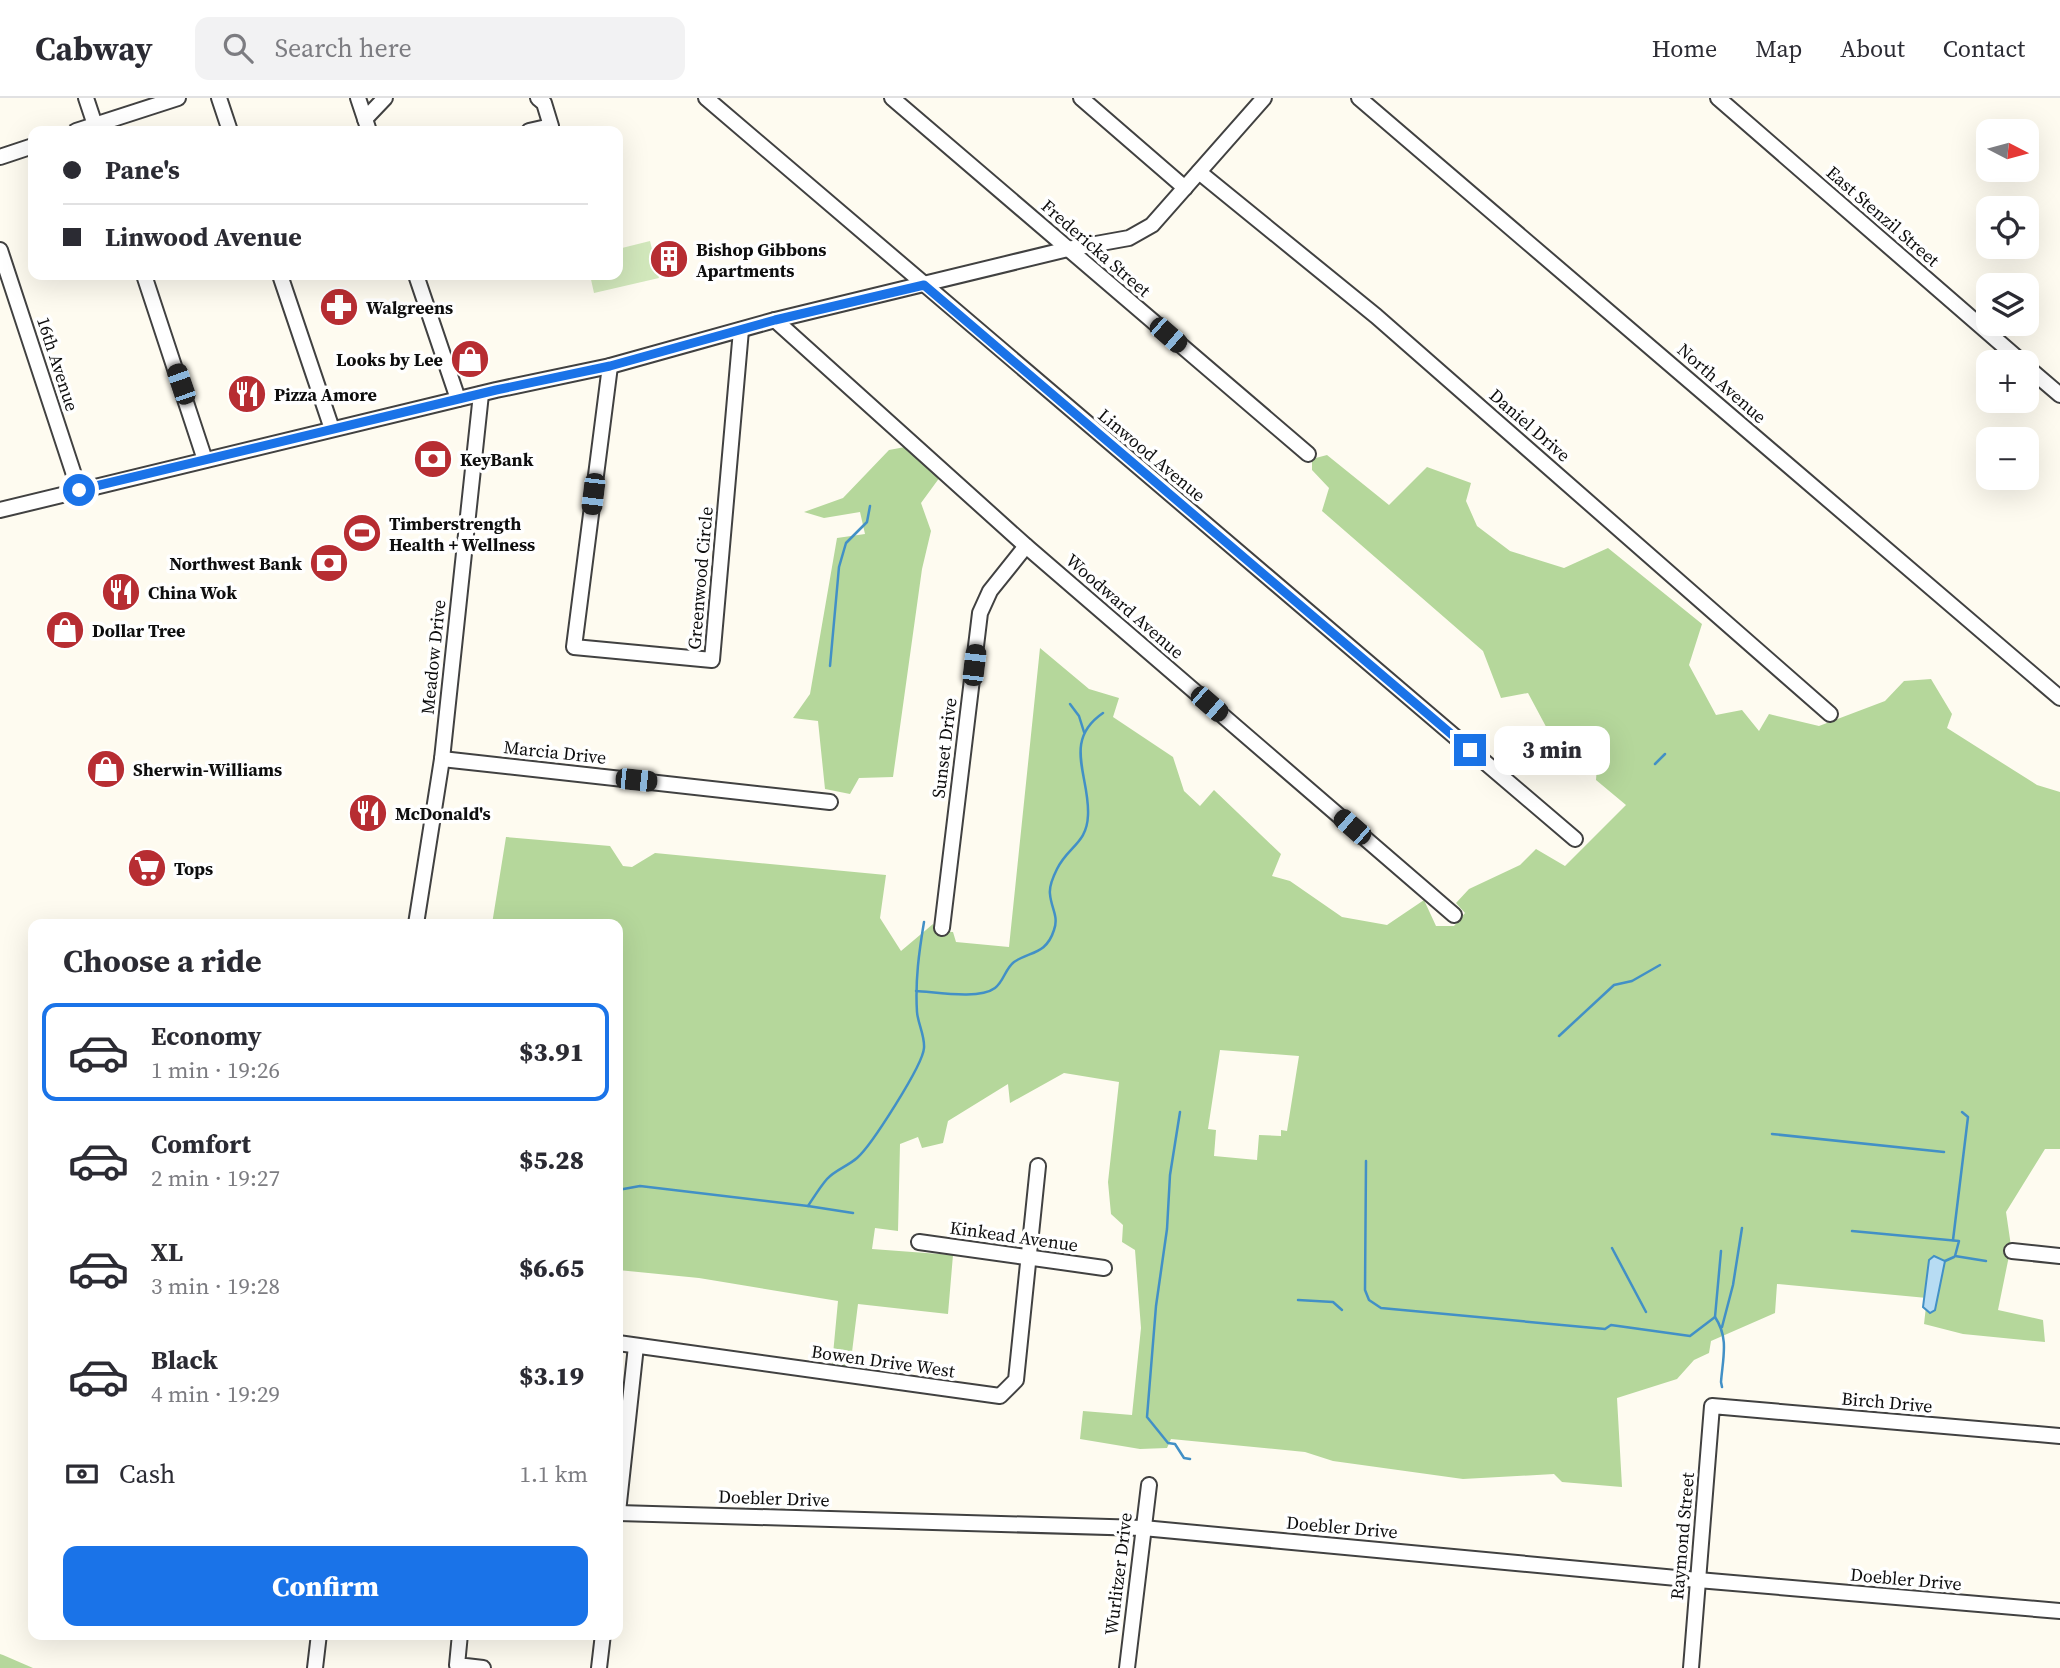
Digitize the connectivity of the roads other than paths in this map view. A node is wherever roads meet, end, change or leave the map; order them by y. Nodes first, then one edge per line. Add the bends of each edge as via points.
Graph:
1 (86, 98) edge
2 (178, 98) edge
3 (219, 98) edge
4 (358, 98) edge
5 (385, 98) edge
6 (538, 98) edge
7 (706, 98) edge
8 (892, 98) edge
9 (1080, 98) edge
10 (1264, 98) edge
11 (1359, 98) edge
12 (1718, 98) edge
13 (367, 125) edge
14 (95, 126) edge
15 (101, 126) edge
16 (228, 126) edge
17 (551, 126) edge
18 (28, 148) edge
19 (0, 157) edge
20 (1199, 172) junction
21 (1185, 188) junction
22 (1068, 249) junction
23 (0, 250) edge
24 (146, 280) edge
25 (282, 280) edge
26 (418, 280) edge
27 (924, 285) junction
28 (775, 320) junction
29 (741, 330) junction
30 (2008, 350) edge
31 (610, 366) junction
32 (2039, 377) edge
33 (481, 394) junction
34 (2060, 395) edge
35 (458, 399) junction
36 (332, 429) junction
37 (1308, 454) dead end
38 (205, 460) junction
39 (79, 490) junction
40 (0, 510) edge
41 (1026, 546) junction
42 (2060, 698) edge
43 (1830, 714) dead end
44 (442, 759) junction
45 (830, 802) dead end
46 (1575, 839) dead end
47 (1454, 915) dead end
48 (417, 919) edge
49 (942, 928) dead end
50 (1038, 1166) dead end
51 (919, 1242) dead end
52 (2012, 1251) dead end
53 (2060, 1256) edge
54 (1028, 1259) junction
55 (1104, 1268) dead end
56 (623, 1344) edge
57 (636, 1346) junction
58 (1712, 1406) joint
59 (2060, 1436) edge
60 (623, 1466) edge
61 (1149, 1485) dead end
62 (623, 1512) edge
63 (1143, 1528) junction
64 (1698, 1580) junction
65 (2060, 1611) edge
66 (318, 1640) edge
67 (459, 1640) edge
68 (602, 1640) edge
69 (315, 1668) edge
70 (483, 1668) edge
71 (599, 1668) edge
72 (1127, 1668) edge
73 (1691, 1668) edge

1 - 14 street
2 - 15 street
3 - 16 street
4 - 13 street
5 - 13 street
6 - 17 street
7 - 27 street, Linwood Avenue
8 - 22 street, Fredericka Street
9 - 21 street
10 - 20 street
11 - 42 street, North Avenue
12 - 30 street, East Stenzil Street
18 - 19 street
20 - 21 street
20 - 43 street, Daniel Drive via 1376,316
21 - 22 street via 1152,225 1129,238
22 - 27 street
22 - 37 street, Fredericka Street
23 - 39 street, 16th Avenue
24 - 38 street
25 - 36 street
26 - 35 street
27 - 28 street
27 - 46 street, Linwood Avenue
28 - 29 street
28 - 41 street, Woodward Avenue
29 - 31 street
29 - 31 street, Greenwood Circle via 712,660 574,647
31 - 33 street
32 - 34 street
33 - 35 street
33 - 44 street, Meadow Drive
35 - 36 street
36 - 38 street
38 - 39 street
39 - 40 street
41 - 47 street, Woodward Avenue
41 - 49 street, Sunset Drive via 990,592 980,613
44 - 45 street, Marcia Drive
44 - 48 street, Meadow Drive
50 - 54 street
51 - 54 street, Kinkead Avenue
52 - 53 street
54 - 55 street, Kinkead Avenue
54 - 57 street, Bowen Drive West via 1016,1380 1000,1396
56 - 57 street, Bowen Drive West
57 - 60 street
58 - 59 street, Birch Drive
58 - 64 street, Raymond Street
61 - 63 street, Wurlitzer Drive
62 - 63 street, Doebler Drive
63 - 64 street, Doebler Drive
63 - 72 street, Wurlitzer Drive
64 - 65 street, Doebler Drive
64 - 73 street, Raymond Street
66 - 69 street
67 - 70 street via 457,1665
68 - 71 street

